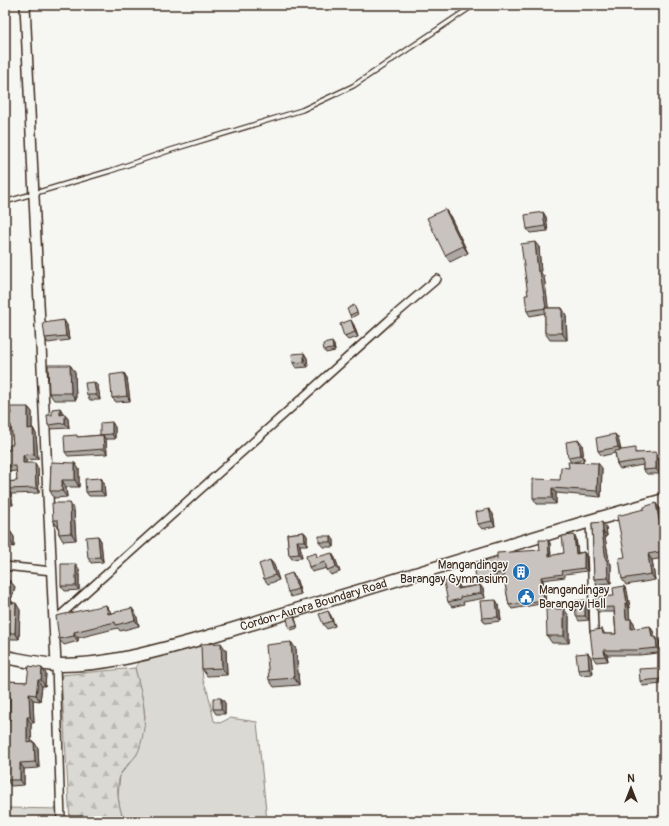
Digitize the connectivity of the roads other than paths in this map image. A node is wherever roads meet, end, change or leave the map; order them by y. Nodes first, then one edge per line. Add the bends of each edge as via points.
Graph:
1 (25, 5) edge
2 (474, 5) edge
3 (34, 194) junction
4 (5, 202) edge
5 (437, 279) dead end
6 (664, 500) edge
7 (590, 521) junction
8 (5, 566) edge
9 (52, 571) junction
10 (54, 621) junction
11 (594, 630) edge
12 (5, 657) edge
13 (56, 665) junction
14 (61, 821) edge

1 - 3 street
2 - 3 lane via 353,86 302,110
3 - 4 lane
3 - 9 street
5 - 10 street
6 - 7 main road, Cordon-Aurora Boundary Road
7 - 11 street
7 - 13 main road, Cordon-Aurora Boundary Road via 204,638 120,659
8 - 9 street
9 - 10 street
10 - 13 street
12 - 13 main road, Cordon-Aurora Boundary Road
13 - 14 street

